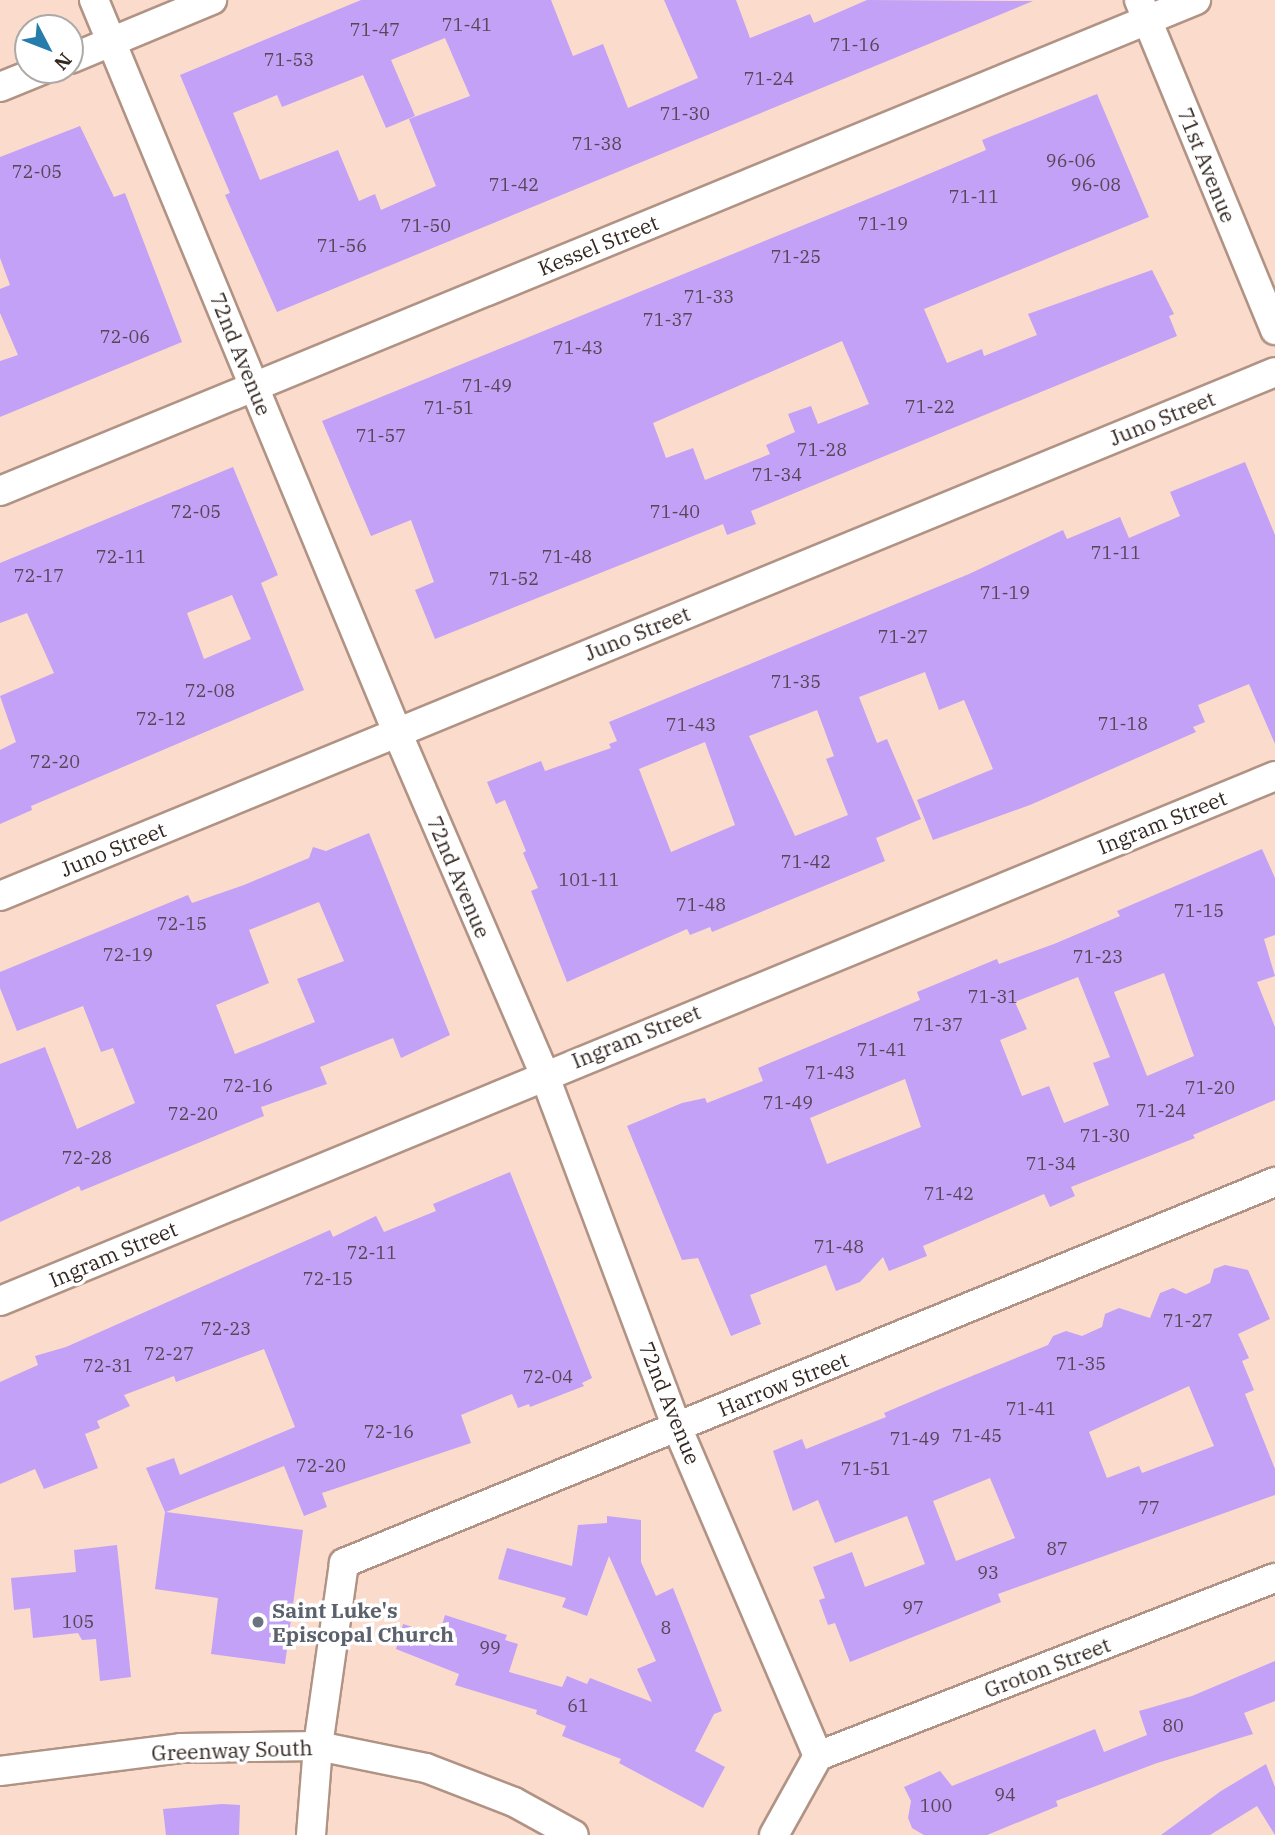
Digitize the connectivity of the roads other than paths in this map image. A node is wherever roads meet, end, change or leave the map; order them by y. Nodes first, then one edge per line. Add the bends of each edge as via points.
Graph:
1 (94, 0) edge
2 (212, 0) edge
3 (1196, 0) edge
4 (1143, 10) edge
5 (111, 42) junction
6 (84, 53) edge
7 (1275, 330) edge
8 (1275, 372) edge
9 (255, 386) junction
10 (0, 491) edge
11 (397, 732) junction
12 (1275, 776) edge
13 (0, 896) edge
14 (544, 1074) junction
15 (1275, 1182) edge
16 (0, 1301) edge
17 (677, 1427) junction
18 (1275, 1578) edge
19 (318, 1746) junction
20 (818, 1756) junction
21 (0, 1771) edge
22 (311, 1835) edge
23 (574, 1835) edge
24 (774, 1835) edge

1 - 5 street, 72nd Avenue
2 - 5 street
3 - 4 street, Kessel Street
4 - 7 street, 71st Avenue
4 - 9 street, Kessel Street
5 - 6 street
5 - 9 street, 72nd Avenue
8 - 11 street, Juno Street
9 - 10 street, Kessel Street
9 - 11 street, 72nd Avenue
11 - 13 street, Juno Street
11 - 14 street, 72nd Avenue
12 - 14 street, Ingram Street
14 - 16 street, Ingram Street
14 - 17 street, 72nd Avenue
15 - 17 street, Harrow Street
17 - 19 street, Harrow Street via 344,1563
17 - 20 street, 72nd Avenue
18 - 20 street, Groton Street
19 - 21 street, Greenway South via 181,1748
19 - 22 street
19 - 23 street, Greenway South via 426,1768 514,1802
20 - 24 street

